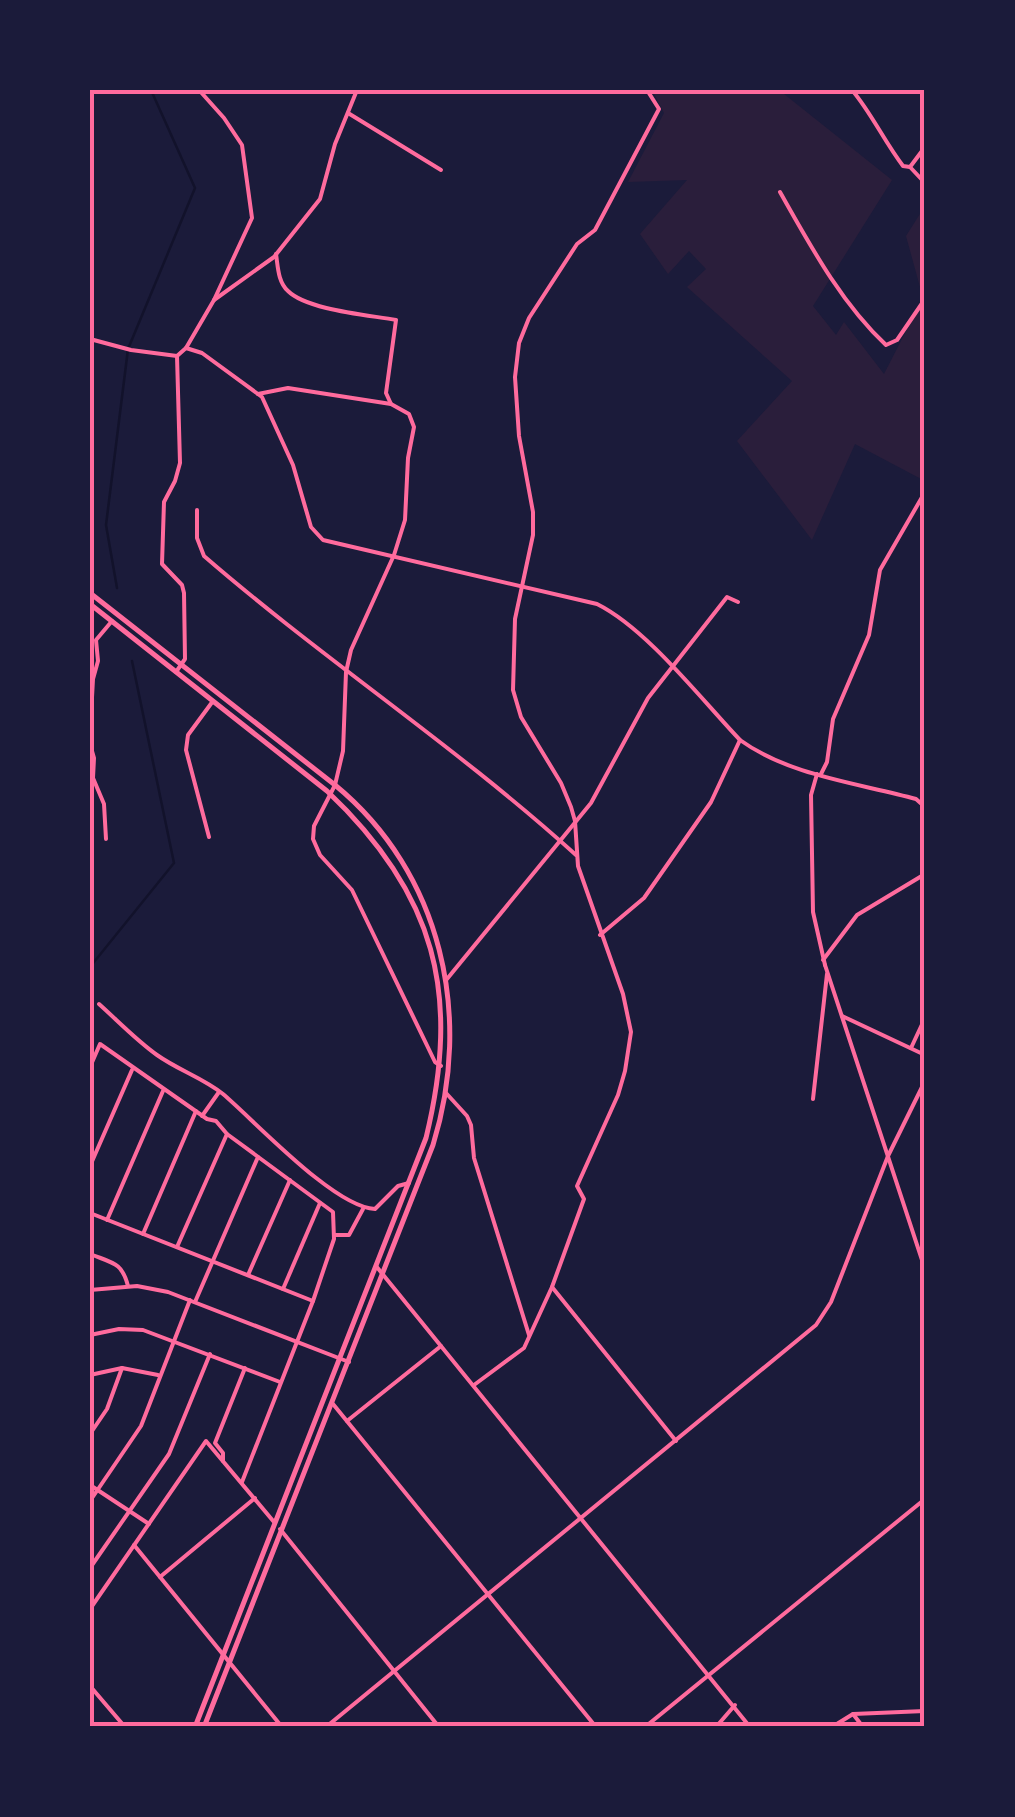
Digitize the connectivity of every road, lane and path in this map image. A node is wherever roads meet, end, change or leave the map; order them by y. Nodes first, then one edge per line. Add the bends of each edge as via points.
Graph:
1 (200, 90) edge
2 (357, 90) edge
3 (648, 90) edge
4 (852, 90) edge
5 (348, 113) junction
6 (925, 147) edge
7 (910, 167) junction
8 (441, 170) dead end
9 (925, 182) edge
10 (780, 192) dead end
11 (276, 254) junction
12 (925, 299) edge
13 (214, 300) junction
14 (90, 339) edge
15 (186, 348) junction
16 (177, 356) junction
17 (258, 394) junction
18 (391, 404) junction
19 (925, 492) edge
20 (197, 510) dead end
21 (394, 555) junction
22 (522, 585) junction
23 (90, 593) edge
24 (738, 602) dead end
25 (90, 604) edge
26 (112, 621) junction
27 (182, 665) junction
28 (672, 669) junction
29 (176, 672) junction
30 (346, 672) junction
31 (91, 701) edge
32 (213, 701) junction
33 (90, 734) edge
34 (740, 740) junction
35 (90, 744) edge
36 (819, 774) junction
37 (335, 785) junction
38 (331, 794) junction
39 (925, 807) edge
40 (575, 820) junction
41 (209, 837) dead end
42 (106, 839) dead end
43 (558, 839) junction
44 (576, 856) junction
45 (925, 874) edge
46 (600, 935) junction
47 (825, 965) junction
48 (447, 979) junction
49 (99, 1004) dead end
50 (842, 1016) junction
51 (925, 1018) edge
52 (911, 1048) junction
53 (925, 1055) edge
54 (441, 1066) junction
55 (90, 1067) edge
56 (133, 1068) junction
57 (925, 1081) edge
58 (164, 1089) junction
59 (219, 1092) junction
60 (446, 1092) junction
61 (813, 1098) dead end
62 (196, 1111) junction
63 (202, 1116) junction
64 (227, 1134) junction
65 (888, 1156) junction
66 (258, 1157) junction
67 (90, 1166) edge
68 (290, 1180) junction
69 (409, 1183) junction
70 (320, 1203) junction
71 (364, 1208) junction
72 (90, 1213) edge
73 (107, 1220) junction
74 (142, 1234) junction
75 (334, 1235) junction
76 (176, 1247) junction
77 (90, 1254) edge
78 (213, 1261) junction
79 (376, 1266) junction
80 (925, 1269) edge
81 (382, 1274) junction
82 (248, 1275) junction
83 (128, 1286) junction
84 (552, 1287) junction
85 (283, 1289) junction
86 (90, 1290) edge
87 (193, 1301) junction
88 (312, 1301) junction
89 (90, 1335) edge
90 (530, 1336) junction
91 (174, 1341) junction
92 (296, 1342) junction
93 (442, 1346) junction
94 (210, 1354) junction
95 (338, 1358) junction
96 (349, 1362) junction
97 (122, 1368) junction
98 (245, 1368) junction
99 (90, 1375) edge
100 (160, 1376) junction
101 (280, 1382) junction
102 (474, 1385) junction
103 (332, 1404) junction
104 (347, 1422) junction
105 (90, 1434) edge
106 (676, 1441) junction
107 (223, 1460) junction
108 (242, 1482) junction
109 (90, 1485) edge
110 (98, 1490) junction
111 (255, 1498) junction
112 (925, 1499) edge
113 (90, 1502) edge
114 (129, 1511) junction
115 (581, 1518) junction
116 (275, 1523) junction
117 (148, 1524) junction
118 (282, 1531) junction
119 (134, 1545) junction
120 (90, 1568) edge
121 (160, 1577) junction
122 (487, 1595) junction
123 (90, 1610) edge
124 (224, 1654) junction
125 (230, 1662) junction
126 (394, 1672) junction
127 (710, 1674) junction
128 (90, 1686) edge
129 (735, 1705) junction
130 (925, 1711) edge
131 (853, 1714) junction
132 (436, 1726) edge
133 (125, 1727) edge
134 (195, 1727) edge
135 (204, 1727) edge
136 (282, 1727) edge
137 (326, 1727) edge
138 (596, 1727) edge
139 (645, 1727) edge
140 (716, 1727) edge
141 (750, 1727) edge
142 (832, 1727) edge
143 (864, 1727) edge

1 - 13 street via 242,145 252,206 249,228
2 - 5 street
3 - 22 street via 659,109 620,188 595,230 576,244 519,343 516,405 533,512
4 - 7 street via 902,166
5 - 8 street
5 - 11 street via 324,191
6 - 7 street
7 - 9 street
10 - 12 street via 826,269 886,344 897,340
11 - 13 street
11 - 18 street via 290,294 396,320 386,393
13 - 15 street
14 - 16 street
15 - 16 street
15 - 17 street
16 - 27 street via 180,462 164,502 162,564 184,594
17 - 18 street via 288,388
17 - 21 street via 276,424 315,533
18 - 21 street via 409,414 414,426 405,520
19 - 36 street via 880,570 869,634 833,719
20 - 30 street via 204,556
21 - 22 street
21 - 30 street
22 - 28 street via 617,614
22 - 40 street via 513,690
23 - 27 highway
24 - 28 street via 727,598
25 - 26 highway
26 - 29 highway
26 - 31 street via 96,640
27 - 29 street
27 - 37 highway
28 - 34 street
28 - 40 street
29 - 32 highway
30 - 37 street
30 - 43 street
31 - 33 street
32 - 38 highway
32 - 41 street via 188,735 186,750
34 - 36 street via 772,760
34 - 46 street via 711,802 644,898
35 - 42 street
36 - 39 street
36 - 47 street via 810,795 812,912
37 - 38 street
37 - 48 highway via 404,865 436,934
38 - 54 highway via 381,846 415,906 442,1001
38 - 54 street via 314,826 314,845 352,890
40 - 43 street
40 - 44 street
43 - 44 street
43 - 48 street
44 - 46 street
45 - 47 street via 858,915
46 - 84 street via 626,1004 629,1050 618,1095 578,1186 584,1200
47 - 50 street
47 - 61 street
48 - 60 highway via 452,1032
49 - 59 street via 158,1056
50 - 52 street
50 - 65 street
51 - 52 street
52 - 53 street
54 - 69 highway
55 - 56 street via 100,1044
56 - 58 street
56 - 67 street
57 - 65 street
58 - 62 street
58 - 73 street
59 - 63 street
59 - 71 street
60 - 81 highway via 433,1145
60 - 90 street via 471,1125 474,1158
62 - 63 street
62 - 74 street
63 - 64 street
64 - 66 street
64 - 76 street
65 - 80 street
65 - 106 street via 825,1314
66 - 68 street
66 - 78 street
68 - 70 street
68 - 82 street
69 - 71 street via 374,1209
69 - 79 highway
70 - 75 street via 334,1212
70 - 85 street
71 - 75 street via 349,1235
72 - 73 street
73 - 74 street
74 - 76 street
75 - 88 street
76 - 78 street
77 - 83 street via 124,1270
78 - 82 street
78 - 87 street
79 - 81 street
79 - 95 highway
81 - 93 street
81 - 96 highway
82 - 85 street
83 - 86 street
83 - 87 street
84 - 90 street
84 - 106 street
85 - 88 street
87 - 91 street
87 - 92 street
88 - 92 street
89 - 91 street via 143,1330
90 - 102 street via 524,1348
91 - 94 street
91 - 100 street
92 - 95 street
92 - 101 street
93 - 102 street
93 - 104 street
94 - 98 street
94 - 114 street via 175,1442
95 - 96 street
95 - 116 highway
96 - 103 highway
97 - 99 street
97 - 100 street
97 - 105 street
98 - 101 street
98 - 107 street via 215,1443
100 - 110 street via 141,1426
101 - 108 street
102 - 115 street
103 - 104 street
103 - 118 highway
104 - 122 street
106 - 115 street
107 - 108 street
107 - 117 street via 206,1441
108 - 111 street
109 - 110 street
110 - 113 street
110 - 114 street
111 - 116 street
111 - 121 street
112 - 127 street
114 - 117 street
114 - 120 street
115 - 122 street
115 - 127 street
116 - 118 street
116 - 124 highway
117 - 119 street
118 - 125 highway
118 - 126 street
119 - 121 street
119 - 123 street
121 - 124 street
122 - 126 street
122 - 138 street
124 - 125 street
124 - 134 highway
125 - 135 highway
125 - 136 street
126 - 132 street
126 - 137 street
127 - 129 street
127 - 139 street
128 - 133 street
129 - 140 street
129 - 141 street
130 - 131 street
131 - 142 street
131 - 143 street

